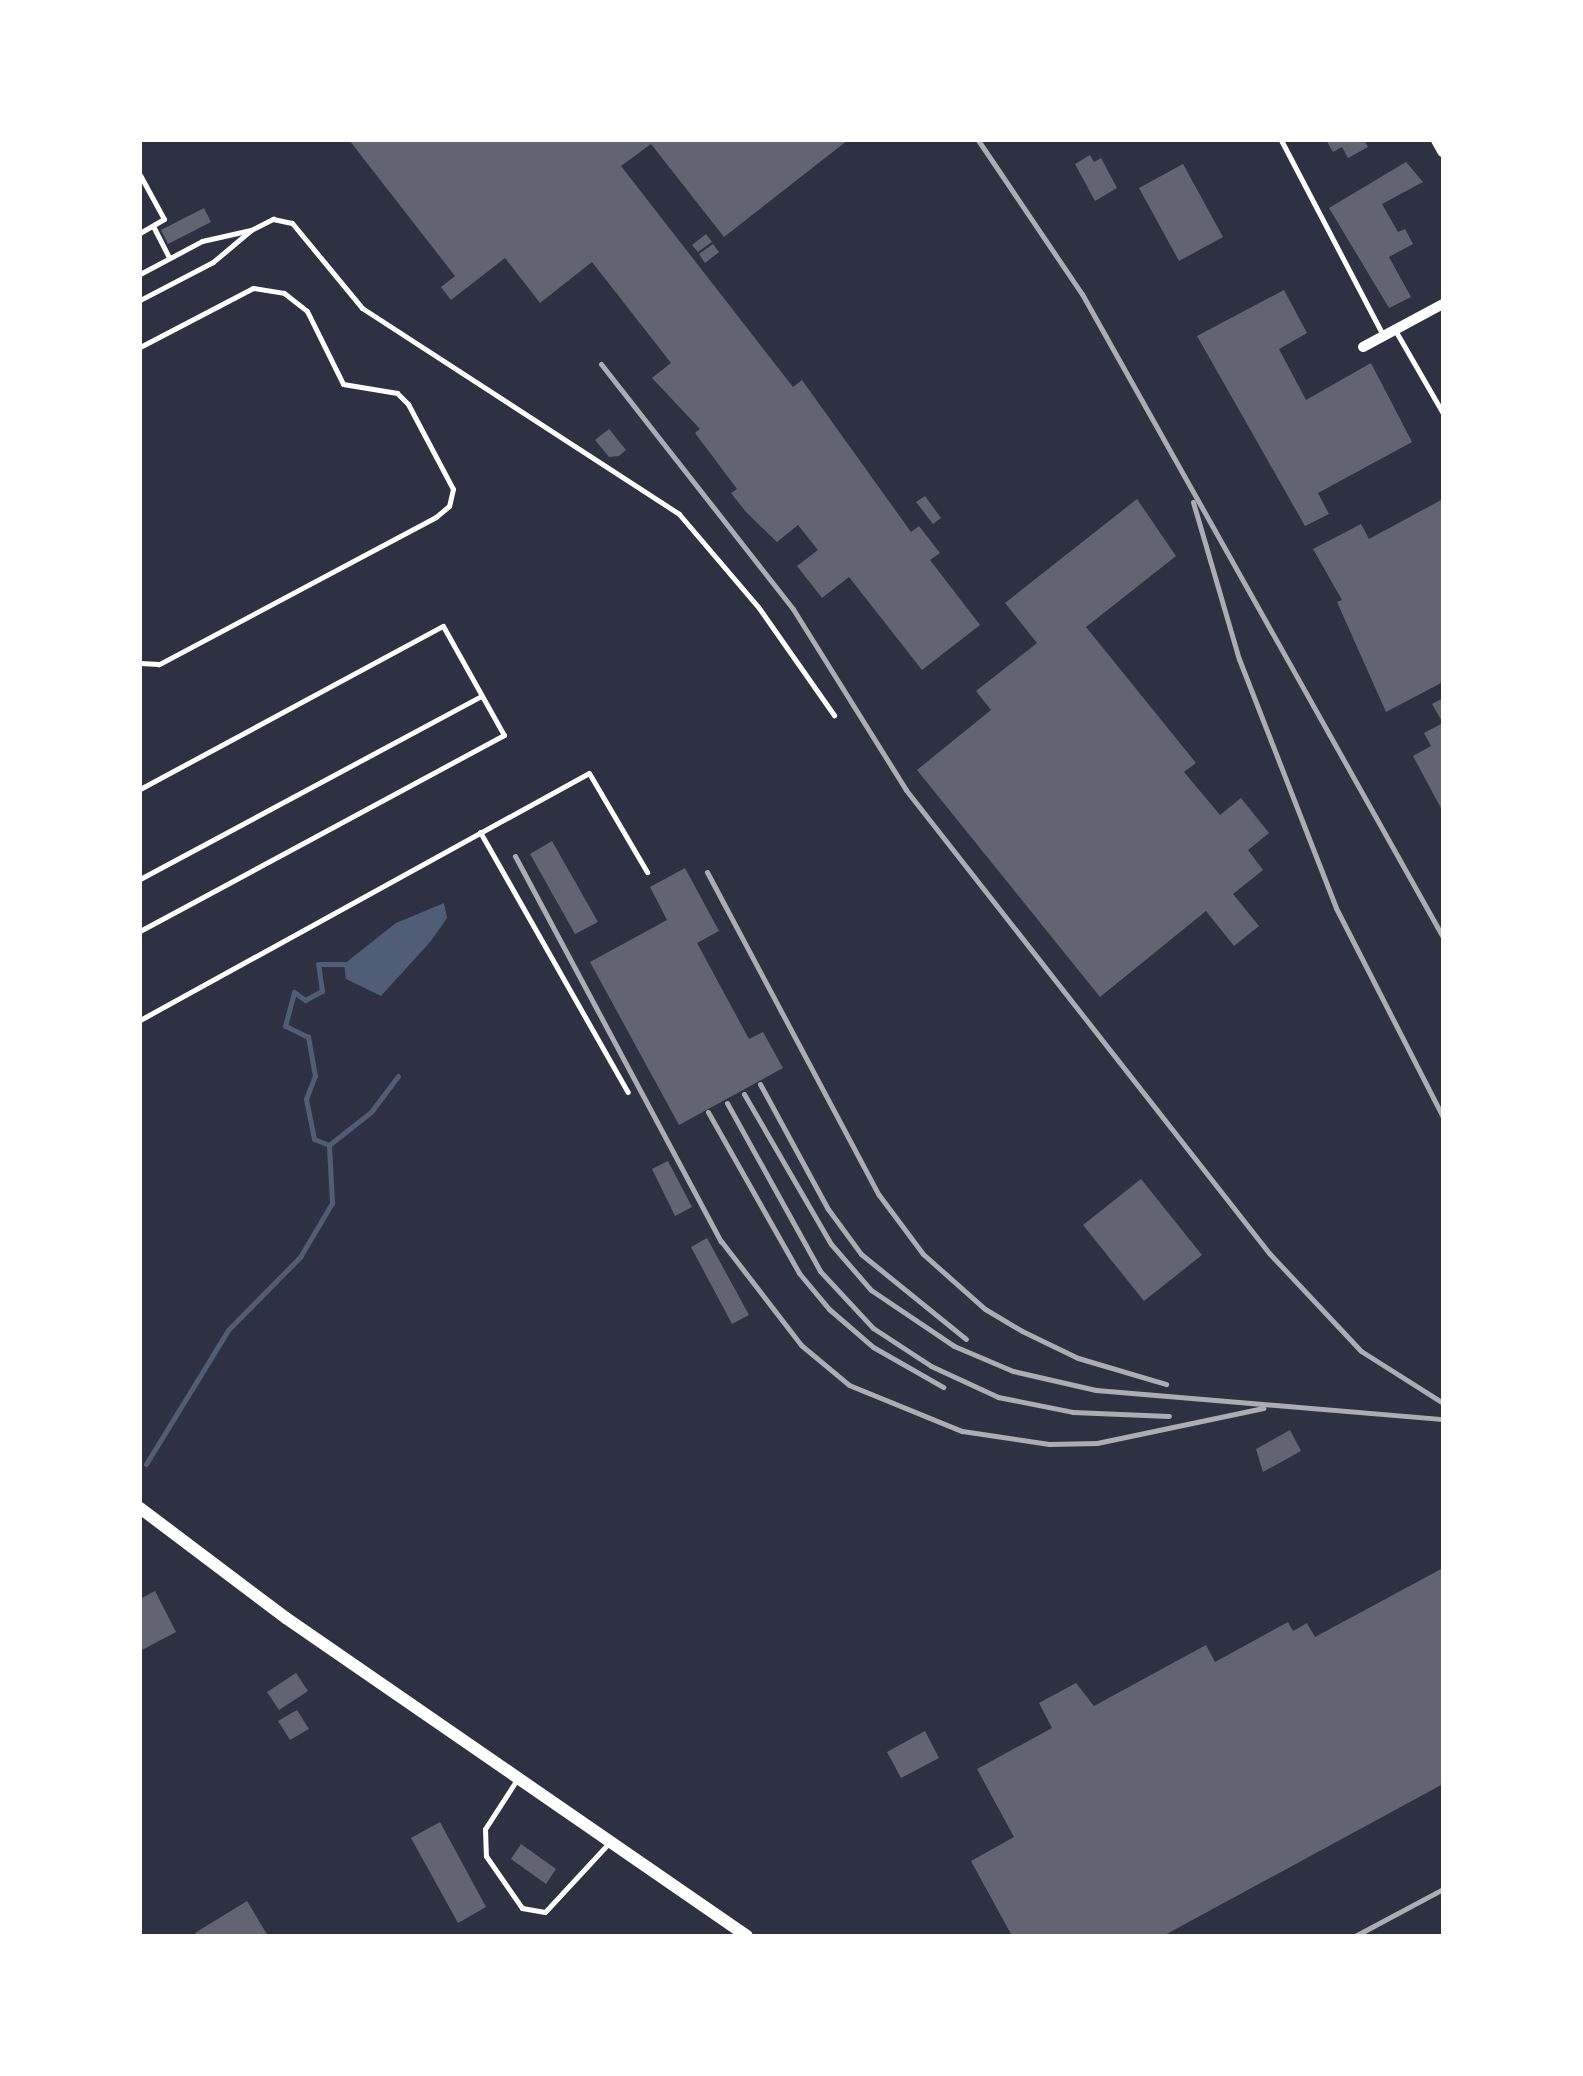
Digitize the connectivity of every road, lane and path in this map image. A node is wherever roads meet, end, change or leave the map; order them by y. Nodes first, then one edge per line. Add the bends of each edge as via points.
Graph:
1 (1281, 140) edge
2 (1437, 140) edge
3 (1443, 152) edge
4 (140, 175) edge
5 (152, 226) junction
6 (251, 230) junction
7 (140, 233) edge
8 (169, 258) junction
9 (140, 274) edge
10 (140, 300) edge
11 (1443, 304) edge
12 (1395, 330) junction
13 (1384, 337) junction
14 (140, 347) edge
15 (1364, 348) dead end
16 (1443, 413) edge
17 (140, 663) edge
18 (482, 696) junction
19 (834, 715) dead end
20 (140, 789) edge
21 (480, 832) junction
22 (647, 872) dead end
23 (140, 878) edge
24 (140, 931) edge
25 (140, 1020) edge
26 (628, 1092) dead end
27 (140, 1508) edge
28 (517, 1778) junction
29 (609, 1841) junction
30 (747, 1936) edge

1 - 13 lane
2 - 3 street
4 - 5 lane via 164,220
5 - 7 lane
5 - 8 lane
6 - 8 lane via 202,241
6 - 10 lane via 213,262
6 - 19 lane via 273,219 292,223 362,308 679,514 759,608
8 - 9 lane
11 - 12 street
12 - 13 street
12 - 16 lane
13 - 15 street
14 - 17 lane via 252,288 284,293 308,311 343,384 398,394 408,404 453,488 449,506 436,517 158,664
18 - 20 lane via 443,626
18 - 23 lane
18 - 24 lane via 504,736
21 - 22 lane via 588,774
21 - 25 lane
21 - 26 lane
27 - 28 street
28 - 29 street
28 - 29 lane via 485,1828 486,1856 522,1908 546,1912
29 - 30 street

